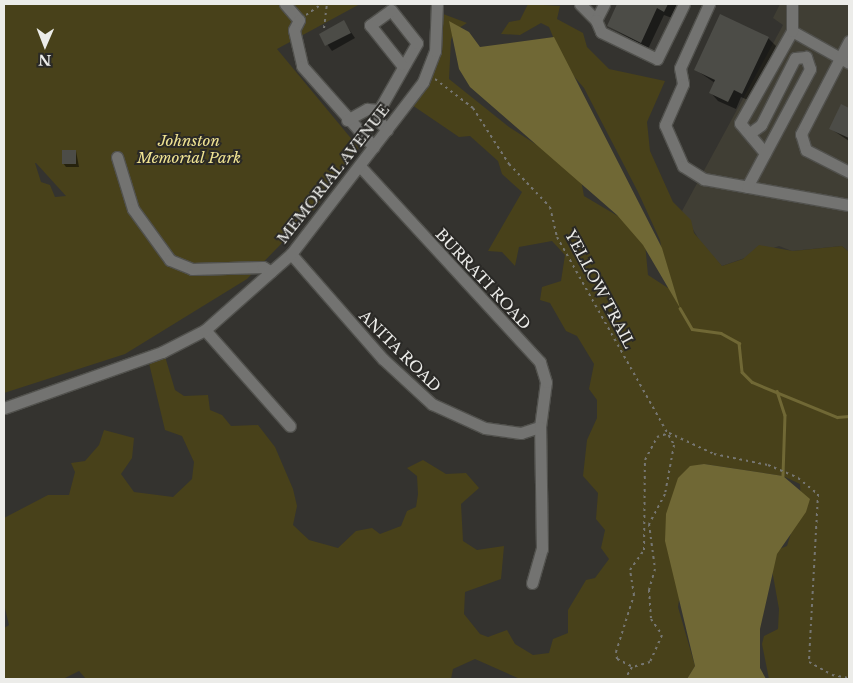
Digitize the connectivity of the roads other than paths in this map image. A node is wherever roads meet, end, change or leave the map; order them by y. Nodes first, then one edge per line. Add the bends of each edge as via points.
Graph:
1 (285, 4) edge
2 (437, 4) edge
3 (580, 4) edge
4 (604, 4) edge
5 (684, 4) edge
6 (709, 4) edge
7 (792, 4) edge
8 (596, 20) junction
9 (792, 31) junction
10 (849, 41) edge
11 (845, 61) edge
12 (401, 64) junction
13 (810, 69) junction
14 (830, 78) junction
15 (379, 110) junction
16 (347, 120) junction
17 (386, 130) junction
18 (750, 133) junction
19 (374, 147) junction
20 (765, 153) junction
21 (117, 157) dead end
22 (360, 166) junction
23 (849, 172) edge
24 (747, 187) junction
25 (849, 205) edge
26 (290, 254) junction
27 (271, 272) junction
28 (205, 330) junction
29 (4, 408) edge
30 (290, 426) dead end
31 (540, 427) junction
32 (532, 583) dead end

1 - 16 street via 299,20 294,30 302,66
2 - 17 street, MEMORIAL AVENUE via 435,51 427,73
3 - 8 street
4 - 8 street
5 - 8 street via 657,59 600,32
6 - 24 street via 680,68 683,84 665,125 668,140 693,174
7 - 9 street
9 - 11 street
9 - 18 street via 740,123
10 - 11 street
11 - 14 street
12 - 12 street via 417,38 391,10 370,25
12 - 15 street
13 - 14 street
13 - 18 street via 806,58 795,58 761,125
13 - 20 street
14 - 23 street via 801,134 801,142 806,150
15 - 16 street via 367,110
15 - 17 street via 379,121
16 - 19 street
17 - 19 street, MEMORIAL AVENUE
18 - 20 street
19 - 22 street, MEMORIAL AVENUE
20 - 24 street
21 - 27 street via 133,209 170,260 192,268 262,266
22 - 26 street, MEMORIAL AVENUE
22 - 31 street, BURRATI ROAD via 540,362 546,382
24 - 25 street
26 - 27 street, MEMORIAL AVENUE
26 - 31 street, ANITA ROAD via 383,359 432,404 484,428 521,433
27 - 28 street, MEMORIAL AVENUE
28 - 29 street, MEMORIAL AVENUE via 162,352
28 - 30 street
31 - 32 street, BURRATI ROAD via 542,549

